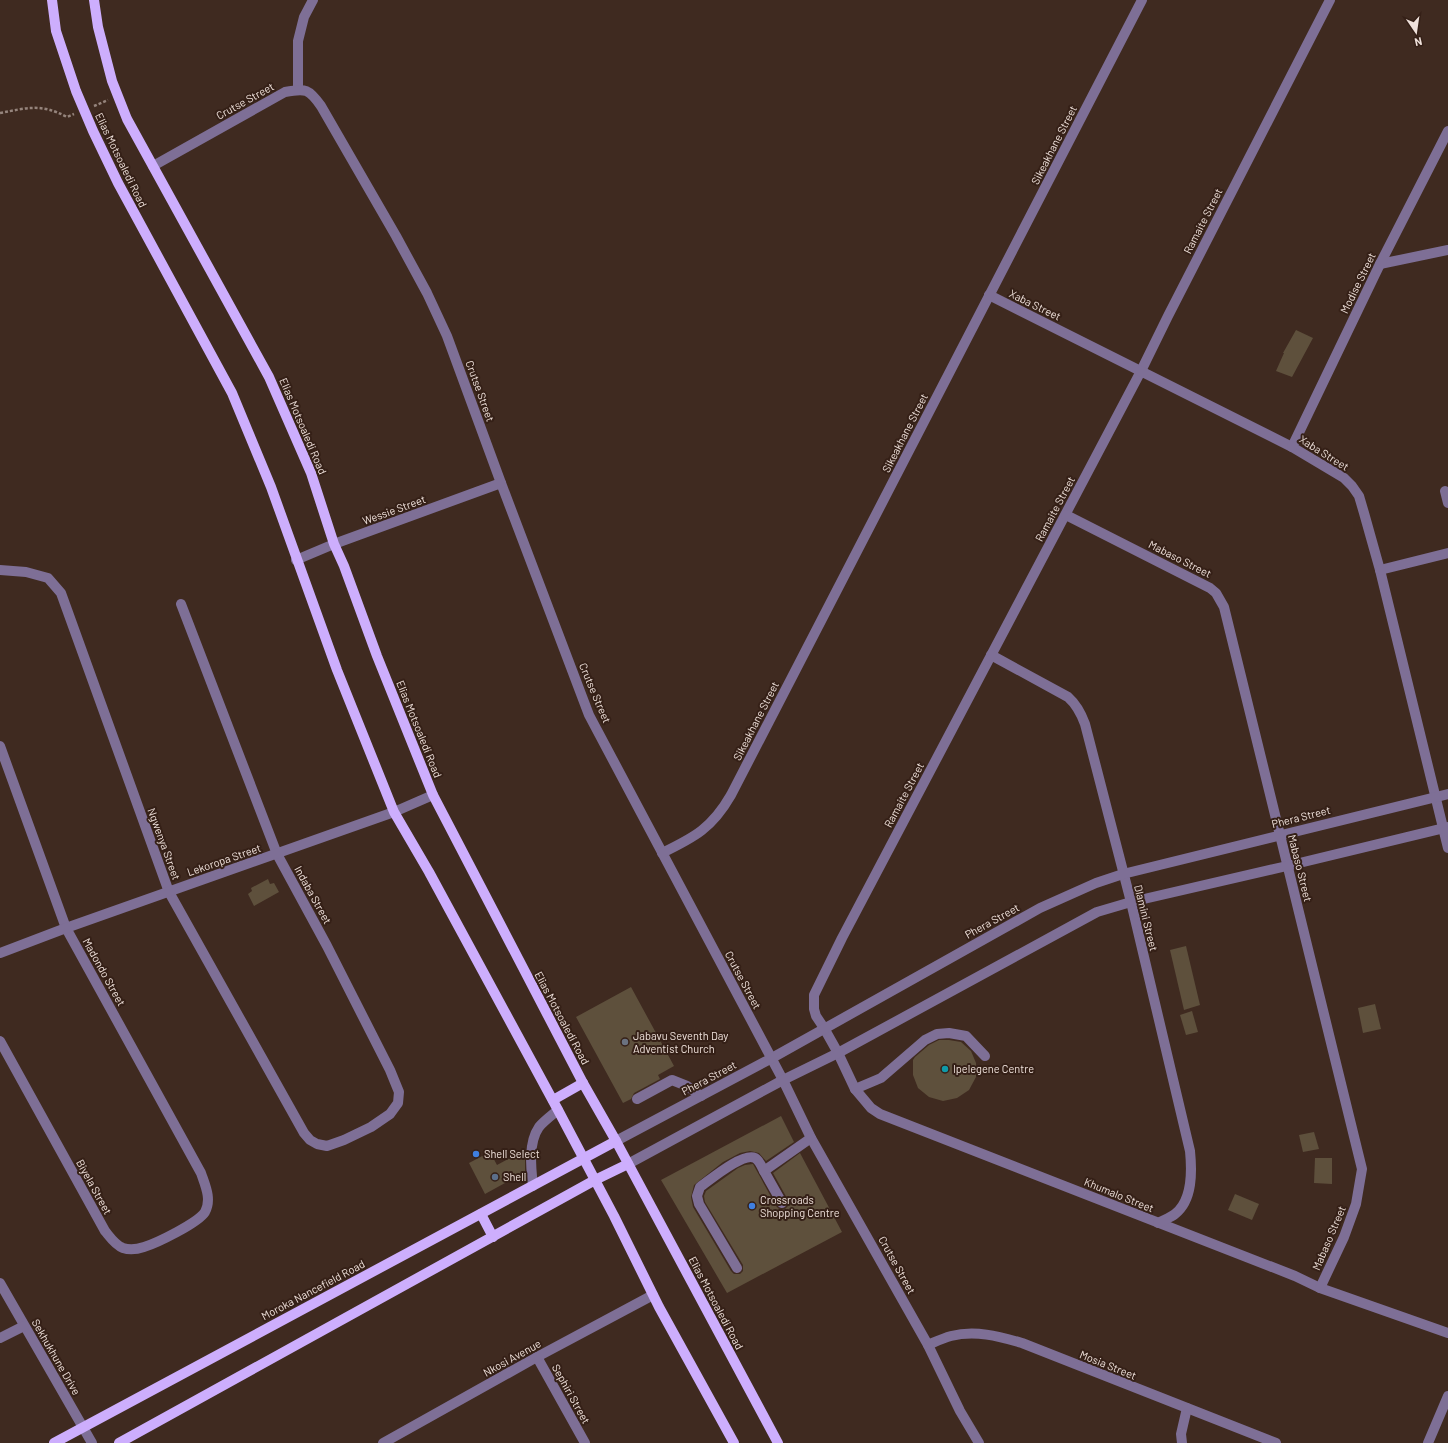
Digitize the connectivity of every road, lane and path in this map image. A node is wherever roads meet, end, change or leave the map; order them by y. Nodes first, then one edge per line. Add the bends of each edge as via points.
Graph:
1 (52, 0) edge
2 (94, 0) edge
3 (313, 0) edge
4 (1142, 0) edge
5 (1330, 0) edge
6 (298, 90) junction
7 (0, 113) edge
8 (67, 117) dead end
9 (1448, 131) edge
10 (152, 166) junction
11 (1448, 250) edge
12 (1380, 264) junction
13 (989, 295) junction
14 (1141, 371) junction
15 (1292, 447) junction
16 (501, 483) junction
17 (1445, 491) dead end
18 (1448, 503) edge
19 (1066, 515) junction
20 (334, 544) junction
21 (1448, 553) edge
22 (296, 560) junction
23 (0, 570) edge
24 (1380, 570) junction
25 (181, 604) dead end
26 (991, 655) junction
27 (0, 746) edge
28 (1448, 794) edge
29 (433, 795) junction
30 (1436, 797) junction
31 (394, 812) junction
32 (1446, 827) edge
33 (1279, 835) junction
34 (1448, 848) edge
35 (662, 853) junction
36 (277, 854) junction
37 (1287, 866) junction
38 (1123, 874) junction
39 (169, 892) junction
40 (1131, 902) junction
41 (66, 928) junction
42 (0, 953) edge
43 (824, 1028) junction
44 (0, 1041) edge
45 (838, 1053) junction
46 (986, 1056) dead end
47 (772, 1058) junction
48 (783, 1080) junction
49 (583, 1083) junction
50 (855, 1089) junction
51 (701, 1096) junction
52 (637, 1099) dead end
53 (553, 1100) junction
54 (558, 1110) junction
55 (811, 1138) junction
56 (616, 1141) junction
57 (317, 1144) joint
58 (584, 1158) junction
59 (628, 1164) junction
60 (764, 1171) junction
61 (595, 1180) junction
62 (533, 1186) junction
63 (208, 1200) joint
64 (782, 1203) dead end
65 (481, 1214) junction
66 (1158, 1223) junction
67 (493, 1237) junction
68 (738, 1268) dead end
69 (0, 1283) edge
70 (1320, 1288) junction
71 (653, 1295) junction
72 (24, 1326) junction
73 (1448, 1332) edge
74 (0, 1338) edge
75 (928, 1345) junction
76 (537, 1358) junction
77 (1448, 1396) edge
78 (1187, 1408) junction
79 (82, 1427) junction
80 (1265, 1441) edge
81 (54, 1443) edge
82 (92, 1443) edge
83 (119, 1443) edge
84 (383, 1443) edge
85 (585, 1443) edge
86 (734, 1443) edge
87 (778, 1443) edge
88 (979, 1443) edge
89 (1182, 1443) edge
90 (1276, 1443) edge
91 (1428, 1443) edge

1 - 22 main road, Elias Motsoaledi Road via 56,31 92,131 232,393 271,487
2 - 10 main road, Elias Motsoaledi Road via 112,82 127,119
3 - 6 street via 304,17 298,41
4 - 13 street, Sikeakhane Street
5 - 14 street, Ramaite Street
6 - 10 street, Crutse Street via 285,92
6 - 16 street, Crutse Street via 312,93 321,106 427,293 447,336
7 - 8 path via 33,107 54,110
9 - 12 street, Modise Street
10 - 20 main road, Elias Motsoaledi Road via 269,377 311,474
11 - 12 street
12 - 15 street, Modise Street
13 - 14 street, Xaba Street
13 - 35 street, Sikeakhane Street via 722,811 701,832
14 - 15 street, Xaba Street
14 - 19 street, Ramaite Street
15 - 24 street, Xaba Street via 1344,478 1352,486 1364,513
16 - 20 street, Wessie Street
16 - 35 street, Crutse Street via 589,715
17 - 18 street
19 - 26 street, Ramaite Street
19 - 33 street, Mabaso Street via 1216,593 1224,607
20 - 22 street, Wessie Street
20 - 29 main road, Elias Motsoaledi Road
21 - 24 street
22 - 31 main road, Elias Motsoaledi Road
23 - 39 street, Ngwenya Street via 26,572 48,578 61,593
24 - 30 street, Xaba Street
25 - 36 street, Indaba Street
26 - 38 street, Dlamini Street via 1068,697 1080,712
26 - 43 street, Ramaite Street via 818,986 814,995 814,1009
27 - 41 street, Madondo Street
28 - 30 street, Phera Street
29 - 31 street, Lekoropa Street
29 - 49 main road, Elias Motsoaledi Road
30 - 32 street, Xaba Street
30 - 33 street, Phera Street
31 - 36 street, Lekoropa Street
31 - 53 main road, Elias Motsoaledi Road
32 - 34 street, Xaba Street
32 - 37 street
33 - 37 street, Mabaso Street
33 - 38 street, Phera Street
35 - 47 street, Crutse Street
36 - 39 street, Lekoropa Street
36 - 57 street, Indaba Street via 387,1063 399,1092 398,1103 390,1114 371,1127 327,1146
37 - 40 street
37 - 70 street, Mabaso Street via 1362,1169 1356,1204
38 - 40 street, Dlamini Street
38 - 43 street, Phera Street via 1040,908
39 - 41 street, Lekoropa Street
39 - 57 street, Ngwenya Street via 296,1120 310,1140
40 - 45 street via 1098,912
40 - 66 street, Dlamini Street via 1190,1151 1191,1176 1186,1198 1175,1214
41 - 42 street, Lekoropa Street
41 - 63 street, Madondo Street via 201,1173
43 - 45 street, Khumalo Street
43 - 47 street, Phera Street
44 - 63 street, Biyela Street via 105,1231 114,1242 123,1248 144,1248 197,1220 205,1211
45 - 48 street
45 - 50 street, Khumalo Street
46 - 50 street via 966,1036 937,1034 925,1040 881,1078
47 - 48 street, Crutse Street
47 - 51 street, Phera Street
48 - 55 street, Crutse Street
48 - 59 street
49 - 53 main road
49 - 56 main road, Elias Motsoaledi Road
50 - 66 street, Khumalo Street via 871,1108 880,1114
51 - 52 street via 672,1080
51 - 56 street, Phera Street
53 - 54 main road, Elias Motsoaledi Road
54 - 58 main road, Elias Motsoaledi Road
54 - 62 street via 540,1126 535,1135 531,1164
55 - 60 street
55 - 75 street, Crutse Street
56 - 58 main road, Phera Street
56 - 59 main road, Elias Motsoaledi Road
58 - 61 main road, Elias Motsoaledi Road
58 - 62 main road, Moroka Nancefield Road
59 - 61 main road
59 - 87 main road, Elias Motsoaledi Road
60 - 64 street
60 - 68 street via 756,1158 740,1159 700,1187 697,1196 699,1204
61 - 67 main road
61 - 71 main road, Elias Motsoaledi Road
62 - 65 main road, Moroka Nancefield Road
65 - 67 main road
65 - 79 main road, Moroka Nancefield Road
66 - 70 street, Khumalo Street
67 - 83 main road
69 - 72 street, Sekhukhune Drive
70 - 73 street, Khumalo Street
71 - 76 street, Nkosi Avenue
71 - 86 main road, Elias Motsoaledi Road
72 - 74 street
72 - 79 street, Sekhukhune Drive
75 - 78 street, Mosia Street via 951,1336 983,1333 1022,1343
75 - 88 street, Crutse Street
76 - 84 street, Nkosi Avenue
76 - 85 street, Sephiri Street
77 - 91 street
78 - 80 street, Mosia Street
78 - 89 street via 1180,1434
79 - 81 main road, Moroka Nancefield Road
79 - 82 street, Sekhukhune Drive
80 - 90 street, Mosia Street

